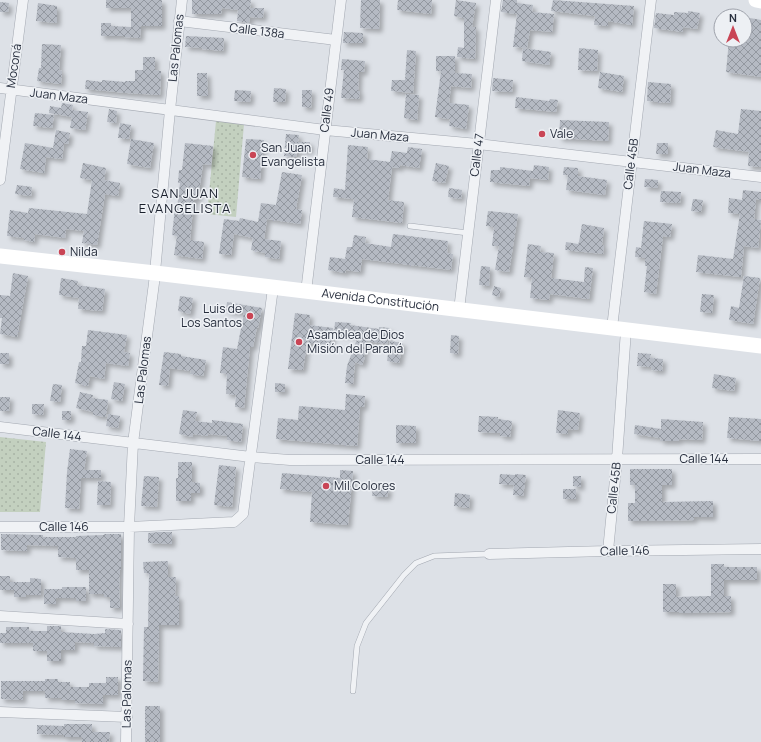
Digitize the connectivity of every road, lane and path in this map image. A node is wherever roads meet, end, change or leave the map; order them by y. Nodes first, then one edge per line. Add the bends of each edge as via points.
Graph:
1 (23, 0) edge
2 (182, 0) edge
3 (341, 0) edge
4 (496, 0) edge
5 (651, 0) edge
6 (756, 0) edge
7 (761, 1) edge
8 (179, 22) junction
9 (336, 40) junction
10 (0, 88) edge
11 (11, 90) junction
12 (170, 110) junction
13 (325, 130) junction
14 (478, 144) junction
15 (631, 162) junction
16 (761, 177) edge
17 (0, 180) edge
18 (410, 226) dead end
19 (468, 233) junction
20 (0, 256) edge
21 (155, 273) junction
22 (273, 288) junction
23 (306, 292) junction
24 (459, 310) junction
25 (619, 329) junction
26 (761, 346) edge
27 (0, 427) edge
28 (133, 443) junction
29 (251, 457) junction
30 (617, 459) junction
31 (761, 459) edge
32 (0, 527) edge
33 (129, 527) junction
34 (761, 549) edge
35 (608, 551) junction
36 (489, 554) joint
37 (0, 616) edge
38 (128, 624) junction
39 (353, 691) dead end
40 (0, 712) edge
41 (127, 717) junction
42 (126, 742) edge

1 - 11 street, Moconá
2 - 8 street, Las Palomas
3 - 9 street, Calle 49
4 - 14 street, Calle 47
5 - 15 street, Calle 45B
6 - 7 main road
8 - 9 street, Calle 138a
8 - 12 street, Las Palomas
9 - 13 street, Calle 49
10 - 11 street, Juan Maza
11 - 12 street, Juan Maza
11 - 17 street, Moconá
12 - 13 street, Juan Maza
12 - 21 street, Las Palomas
13 - 14 street, Juan Maza
13 - 23 street, Calle 49
14 - 15 street, Juan Maza
14 - 19 street, Calle 47
15 - 16 street, Juan Maza
15 - 25 street, Calle 45B
18 - 19 lane
19 - 24 street, Calle 47
20 - 21 main road, Avenida Constitución
21 - 22 main road, Avenida Constitución
21 - 28 street, Las Palomas
22 - 23 main road, Avenida Constitución
22 - 29 street, Calle 146
23 - 24 main road, Avenida Constitución
24 - 25 main road, Avenida Constitución
25 - 26 main road, Avenida Constitución
25 - 30 street, Calle 45B
27 - 28 street, Calle 144
28 - 29 street, Calle 144
28 - 33 street, Las Palomas
29 - 30 street, Calle 144 via 290,460
29 - 33 street, Calle 146 via 243,514 234,522
30 - 31 street, Calle 144
30 - 35 street, Calle 45B
32 - 33 street, Calle 146
33 - 38 street, Las Palomas
34 - 35 street, Calle 146
35 - 36 street, Calle 146
36 - 39 lane via 434,556 416,563 404,575 366,623 357,646
37 - 38 street
38 - 41 street, Las Palomas
40 - 41 street
41 - 42 street, Las Palomas

